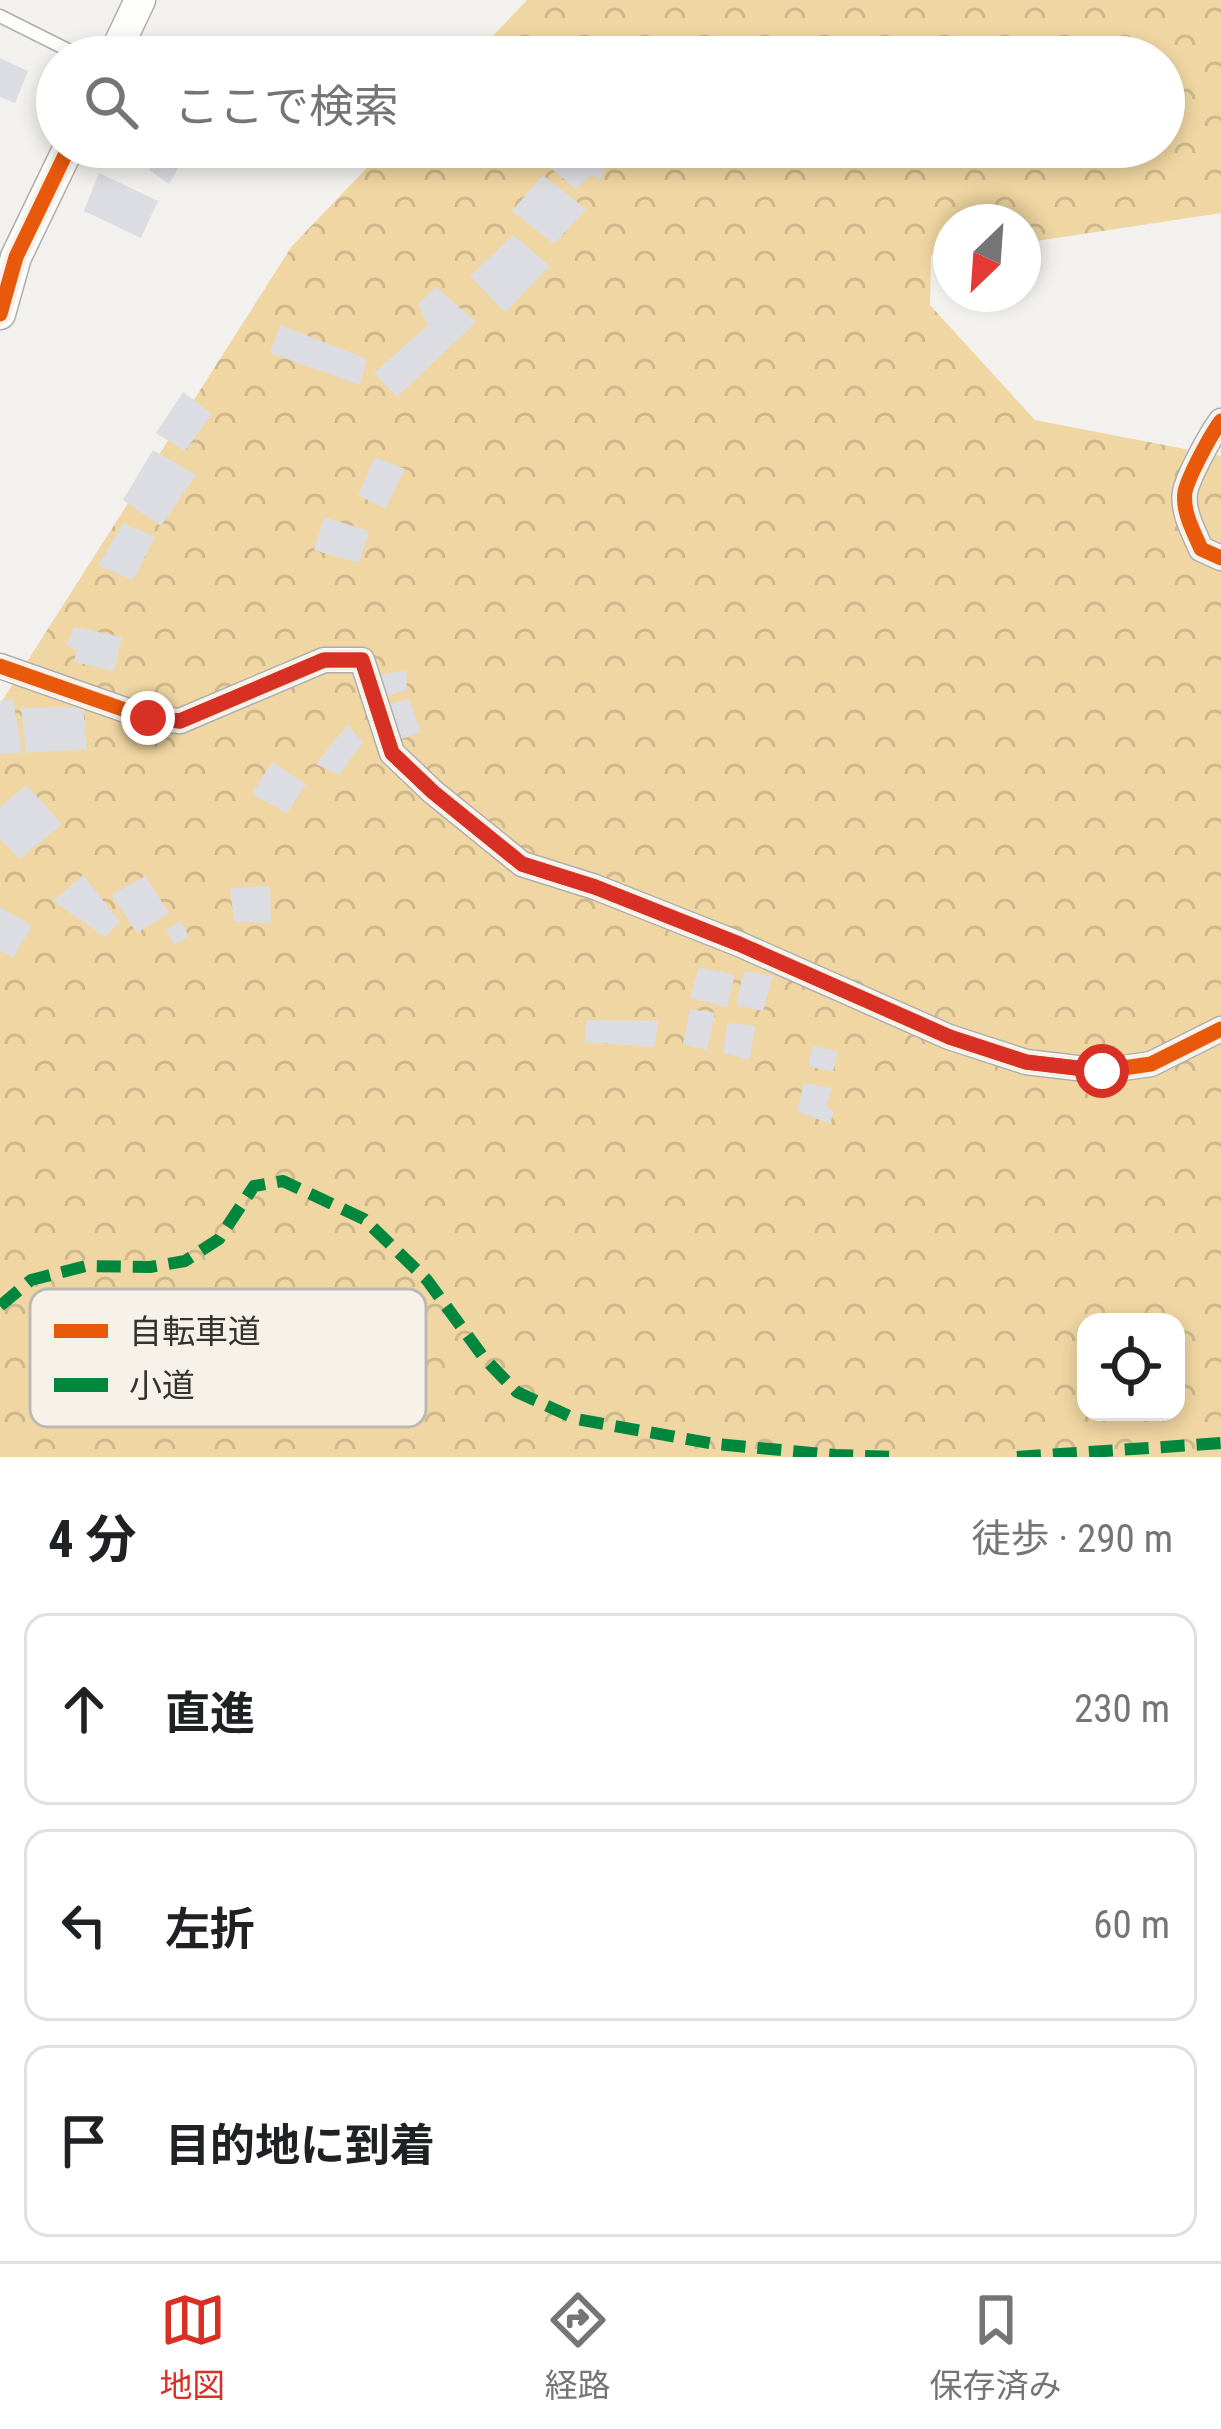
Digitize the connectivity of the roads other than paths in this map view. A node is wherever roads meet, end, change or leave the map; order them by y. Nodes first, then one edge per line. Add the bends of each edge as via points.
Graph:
1 (140, 0) edge
2 (0, 16) edge
3 (40, 36) edge
4 (122, 36) edge
5 (59, 168) edge
6 (0, 314) edge
7 (1221, 421) edge
8 (1221, 558) edge
9 (0, 666) edge
10 (1221, 1029) edge

1 - 4 street
2 - 3 lane
5 - 6 street via 16,257
7 - 8 street via 1185,491 1201,549
9 - 10 street via 148,718 180,721 324,660 362,660 392,753 522,864 1026,1062 1102,1071 1151,1064

